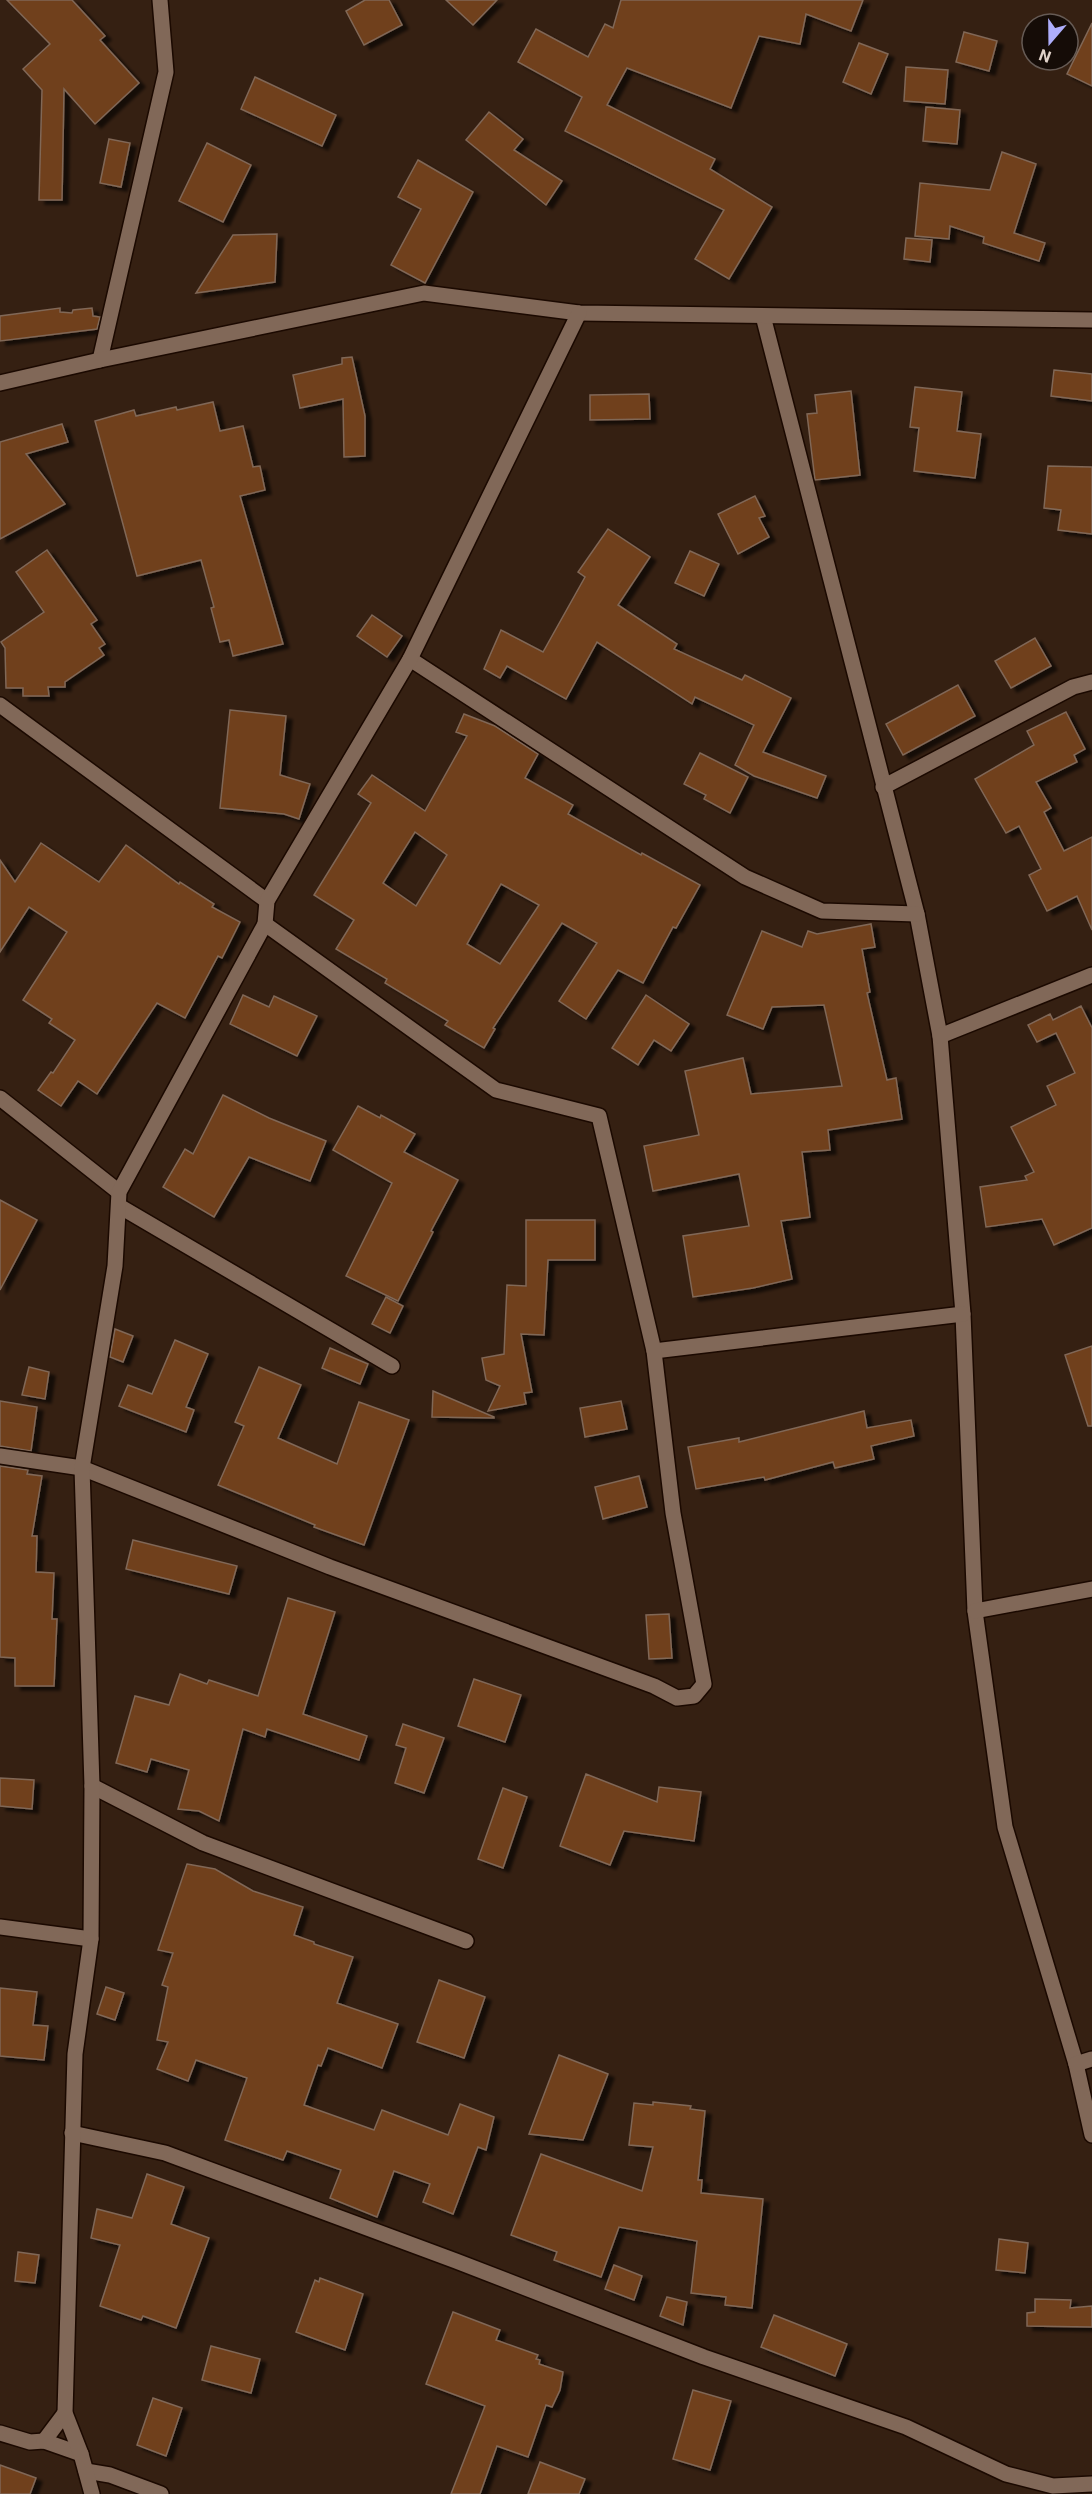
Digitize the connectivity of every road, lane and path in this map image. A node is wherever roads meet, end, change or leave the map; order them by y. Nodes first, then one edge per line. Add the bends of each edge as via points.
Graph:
1 (160, 0) edge
2 (579, 313) junction
3 (763, 316) junction
4 (1092, 320) edge
5 (100, 360) junction
6 (0, 383) edge
7 (410, 659) junction
8 (1092, 682) edge
9 (0, 705) edge
10 (884, 787) junction
11 (267, 901) junction
12 (917, 914) junction
13 (265, 924) junction
14 (1092, 975) edge
15 (940, 1036) junction
16 (0, 1098) edge
17 (119, 1199) junction
18 (963, 1314) junction
19 (654, 1351) junction
20 (392, 1366) dead end
21 (0, 1456) edge
22 (82, 1468) junction
23 (1092, 1588) edge
24 (975, 1611) junction
25 (92, 1786) junction
26 (0, 1927) edge
27 (91, 1939) junction
28 (466, 1941) dead end
29 (1092, 2059) edge
30 (1076, 2064) junction
31 (72, 2133) junction
32 (1092, 2135) edge
33 (65, 2413) junction
34 (0, 2433) edge
35 (44, 2441) junction
36 (81, 2454) junction
37 (86, 2471) junction
38 (1092, 2484) edge
39 (92, 2494) edge
40 (161, 2494) edge

1 - 5 street via 166,72
2 - 3 street
2 - 5 street via 424,293
2 - 7 street
3 - 4 street
3 - 10 street
5 - 6 street
7 - 11 street
7 - 12 street via 745,877 822,911
8 - 10 street via 1073,687
9 - 11 street
10 - 12 street
11 - 13 street
12 - 15 street
13 - 17 street
13 - 19 street via 496,1090 599,1116
14 - 15 street
15 - 18 street
16 - 17 street
17 - 20 street
17 - 22 street via 115,1266
18 - 19 street
18 - 24 street
19 - 22 street via 673,1513 704,1684 694,1696 677,1698
21 - 22 street
22 - 25 street
23 - 24 street
24 - 30 street via 1005,1827
25 - 27 street
25 - 28 street via 203,1843
26 - 27 street
27 - 31 street via 75,2054
29 - 30 street
30 - 32 street
31 - 33 street
31 - 38 street via 165,2153 704,2357 906,2427 1006,2474 1053,2486
33 - 35 street
33 - 36 street
34 - 35 street via 30,2442
35 - 36 street
36 - 37 street
37 - 39 street
37 - 40 street via 110,2475

